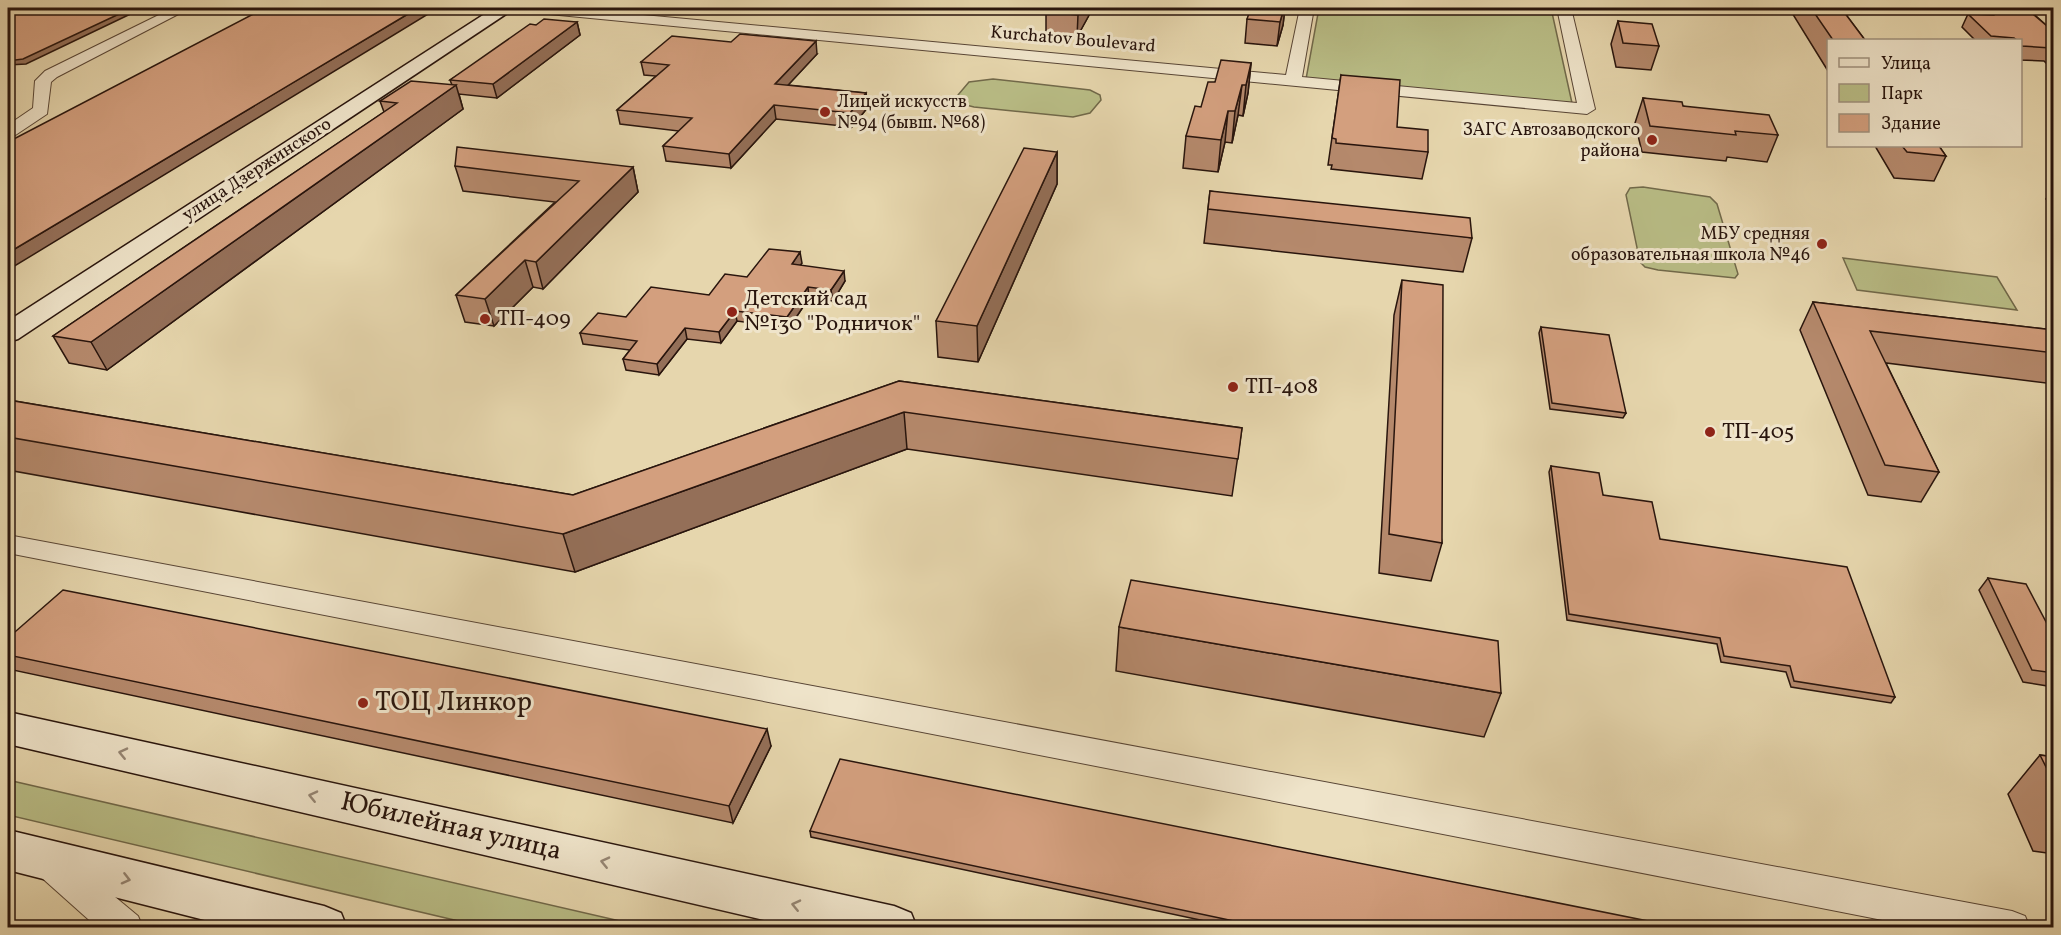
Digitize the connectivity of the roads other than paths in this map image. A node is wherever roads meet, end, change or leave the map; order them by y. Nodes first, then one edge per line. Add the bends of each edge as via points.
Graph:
1 (183, 8) edge
2 (506, 8) edge
3 (528, 8) edge
4 (1307, 8) edge
5 (1564, 8) edge
6 (1293, 81) junction
7 (8, 132) edge
8 (8, 333) edge
9 (8, 544) edge
10 (8, 728) edge
11 (26, 854) edge
12 (125, 927) edge
13 (324, 927) edge
14 (894, 927) edge
15 (2012, 927) edge

1 - 7 street via 51,74 43,81 41,110
2 - 8 main road, улица Дзержинского
3 - 6 street, Kurchatov Boulevard
4 - 6 street
5 - 6 street, Kurchatov Boulevard via 1587,109
9 - 15 street
14 -> 10 main road, Юбилейная улица
11 - 12 street
11 -> 13 main road

